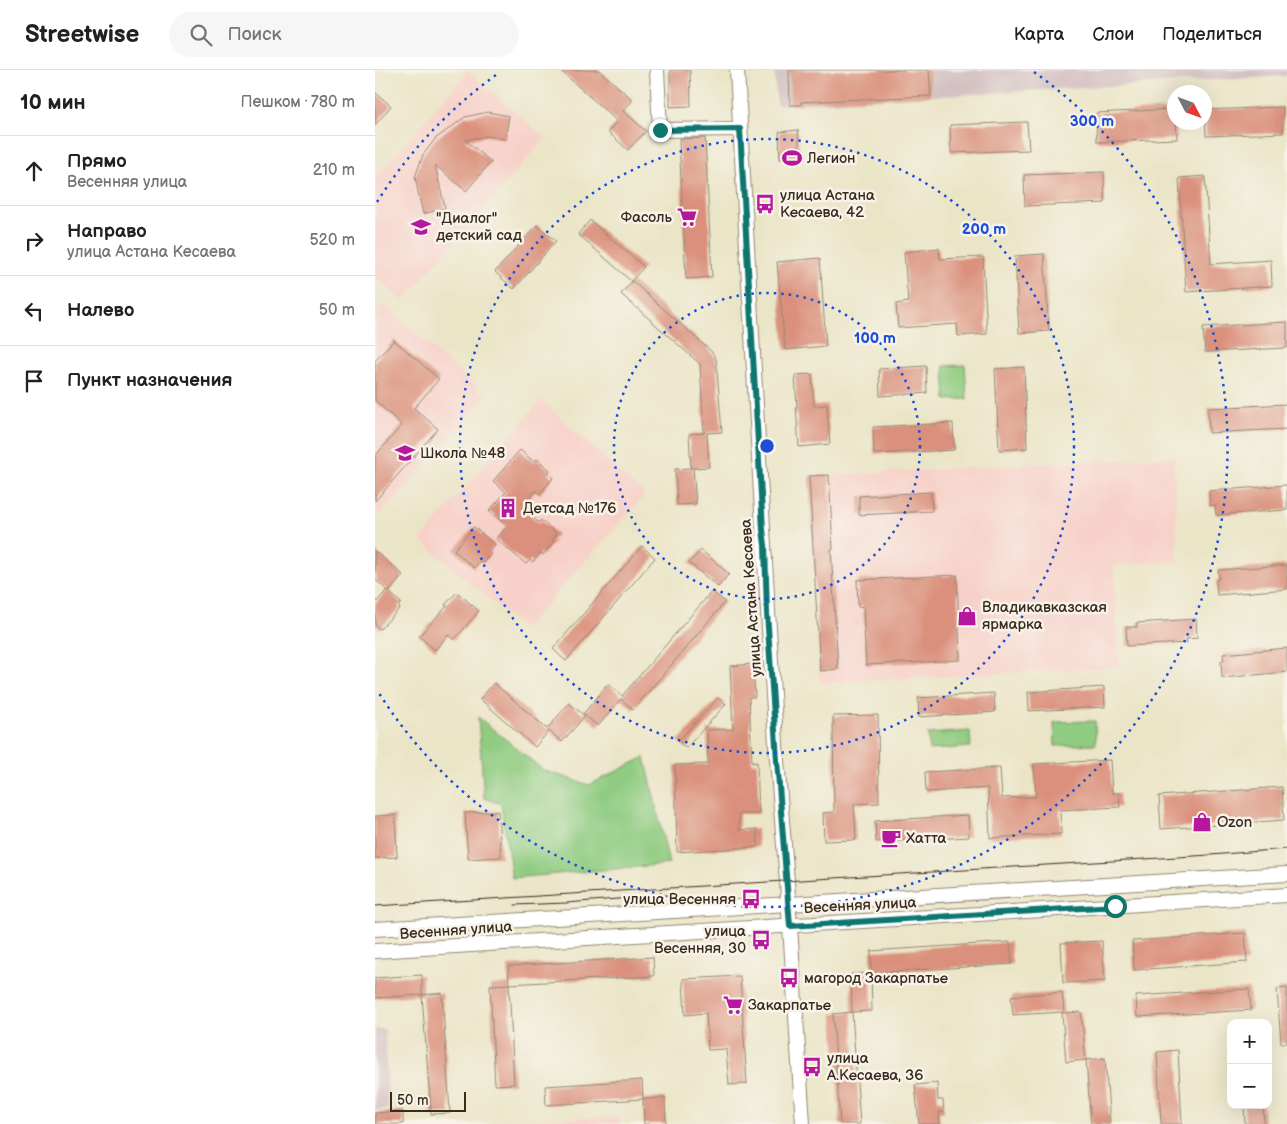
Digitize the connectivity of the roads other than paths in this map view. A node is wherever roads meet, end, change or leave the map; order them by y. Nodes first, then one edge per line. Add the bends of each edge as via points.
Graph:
1 (657, 70) edge
2 (737, 70) edge
3 (740, 129) junction
4 (1287, 874) edge
5 (1287, 895) edge
6 (789, 905) junction
7 (790, 926) junction
8 (375, 929) edge
9 (375, 951) edge
10 (803, 1124) edge

1 - 3 street via 660,130
2 - 3 street, улица Астана Кесаева
3 - 6 street, улица Астана Кесаева via 767,613
4 - 6 street, Весенняя улица
5 - 7 street, Весенняя улица
6 - 7 street, улица Астана Кесаева
6 - 8 street, Весенняя улица
7 - 9 street, Весенняя улица
7 - 10 street, улица Астана Кесаева

